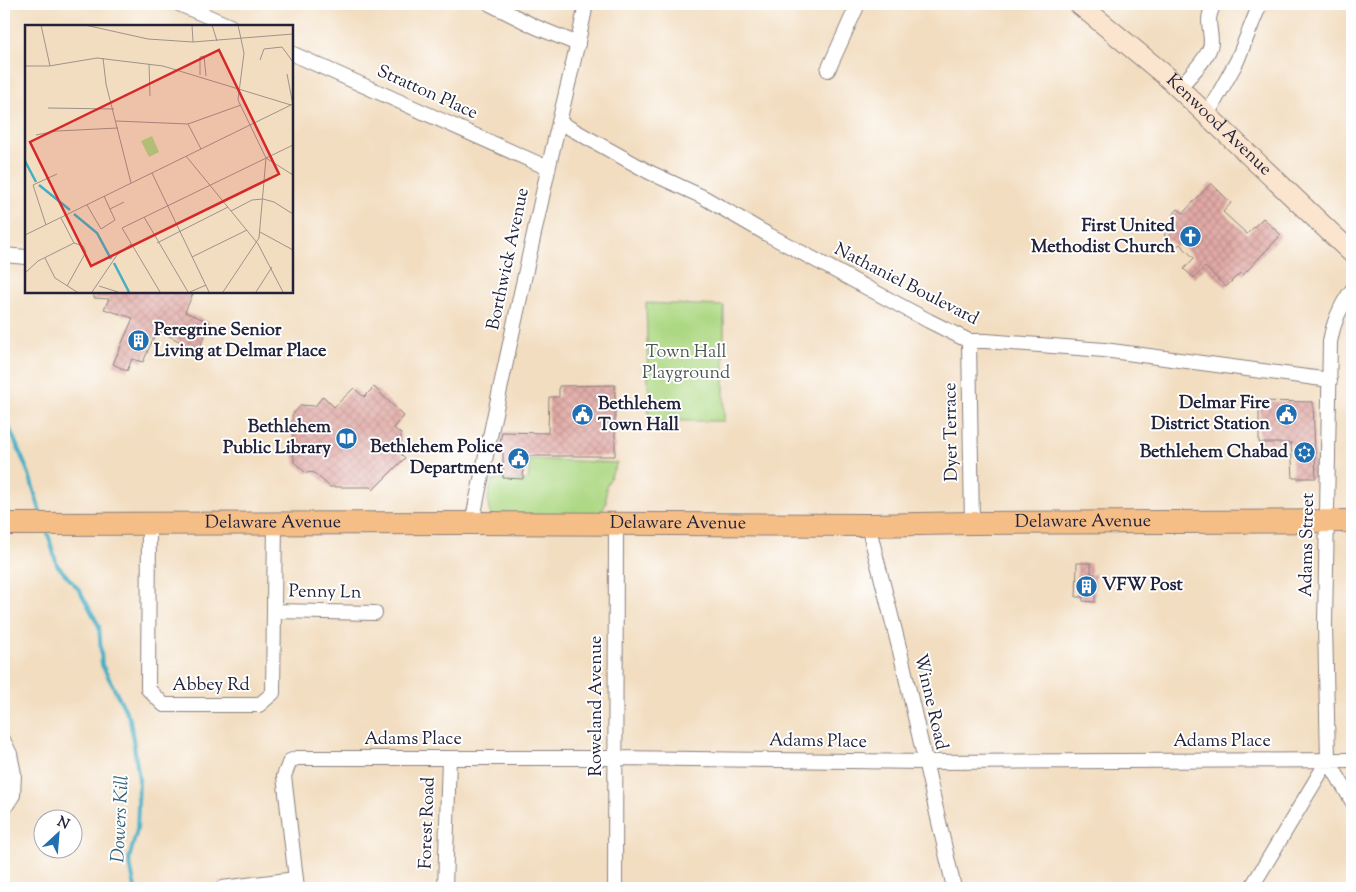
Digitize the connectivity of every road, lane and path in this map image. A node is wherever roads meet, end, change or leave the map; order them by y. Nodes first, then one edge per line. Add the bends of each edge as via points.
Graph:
1 (178, 4) edge
2 (490, 4) edge
3 (586, 4) edge
4 (858, 4) edge
5 (1079, 4) edge
6 (1214, 4) edge
7 (1260, 4) edge
8 (228, 25) edge
9 (578, 44) junction
10 (292, 53) edge
11 (828, 70) dead end
12 (1179, 88) junction
13 (1207, 114) junction
14 (559, 122) junction
15 (548, 168) junction
16 (1352, 253) edge
17 (4, 256) edge
18 (25, 257) edge
19 (1352, 290) edge
20 (969, 341) junction
21 (1330, 380) junction
22 (1327, 521) junction
23 (1352, 521) edge
24 (472, 523) junction
25 (972, 523) junction
26 (4, 524) edge
27 (149, 524) junction
28 (275, 524) junction
29 (616, 524) junction
30 (868, 525) junction
31 (274, 611) junction
32 (376, 613) dead end
33 (4, 742) edge
34 (449, 758) junction
35 (616, 758) junction
36 (1328, 760) junction
37 (1352, 760) edge
38 (925, 762) junction
39 (1352, 800) edge
40 (4, 809) edge
41 (297, 884) edge
42 (222, 888) edge
43 (445, 888) edge
44 (615, 888) edge
45 (954, 888) edge
46 (1251, 888) edge

1 - 8 street
2 - 9 street
3 - 9 street, Borthwick Avenue
4 - 11 street
5 - 12 main road, Kenwood Avenue
6 - 12 street via 1208,19 1209,51
7 - 13 street via 1237,61
9 - 14 street, Borthwick Avenue
10 - 15 street, Stratton Place
12 - 13 main road, Kenwood Avenue
13 - 16 main road, Kenwood Avenue
14 - 15 street, Borthwick Avenue
14 - 20 street, Nathaniel Boulevard
15 - 24 street, Borthwick Avenue
17 - 18 street
19 - 21 street, Adams Street via 1332,328
20 - 21 street, Nathaniel Boulevard via 1104,350
20 - 25 street, Dyer Terrace
21 - 22 street, Adams Street
22 - 23 main road, Delaware Avenue
22 - 25 main road, Delaware Avenue
22 - 36 street, Adams Street
24 - 28 main road, Delaware Avenue
24 - 29 main road, Delaware Avenue
25 - 30 main road, Delaware Avenue
26 - 27 main road, Delaware Avenue
27 - 28 main road, Delaware Avenue
27 - 31 street, Abbey Rd via 148,689 164,705 259,705 273,693
28 - 31 street, Abbey Rd
29 - 30 main road, Delaware Avenue
29 - 35 street, Roweland Avenue
30 - 38 street, Winne Road
31 - 32 street, Penny Ln
33 - 40 street via 14,774 12,795
34 - 35 street, Adams Place
34 - 41 street, Adams Place via 297,758 290,761 284,776
34 - 43 street, Forest Road
35 - 38 street, Adams Place
35 - 44 street, Roweland Avenue
36 - 37 street, Adams Place
36 - 38 street, Adams Place
36 - 39 street, Adams Street
36 - 46 street
38 - 45 street, Winne Road
41 - 42 street

